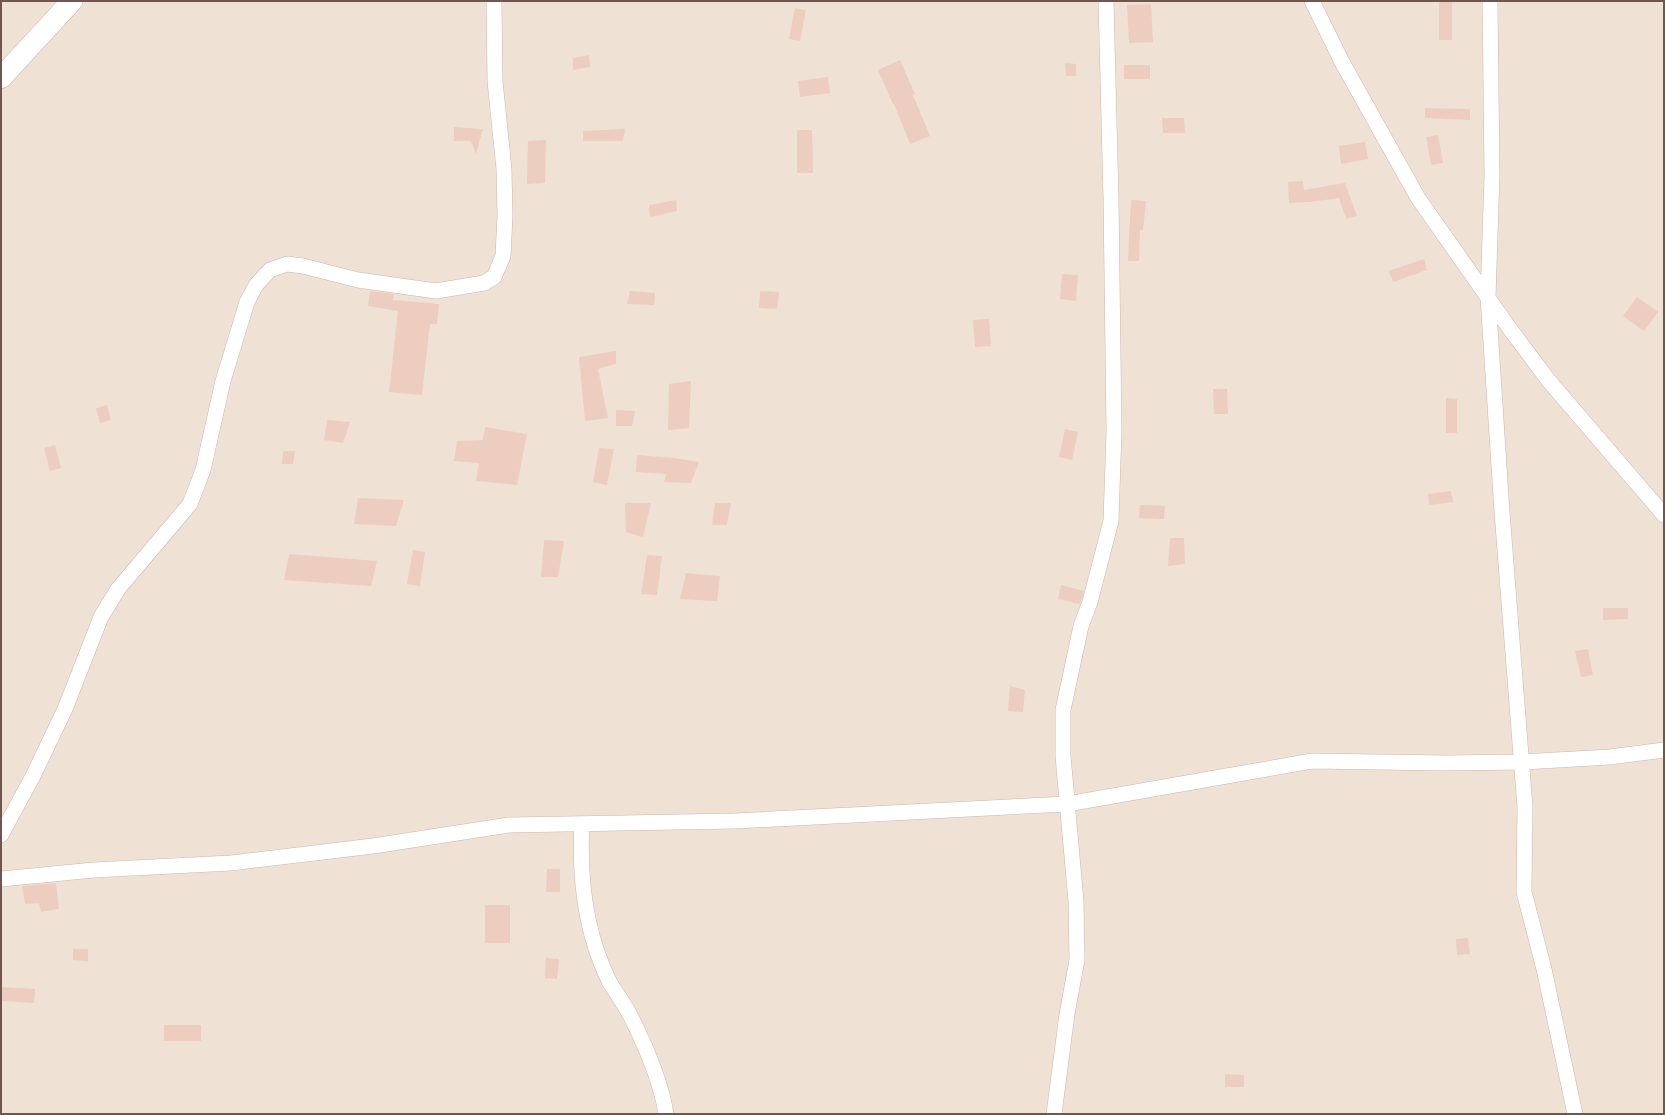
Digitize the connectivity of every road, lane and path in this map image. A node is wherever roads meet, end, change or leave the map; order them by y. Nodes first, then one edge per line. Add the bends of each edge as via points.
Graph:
1 (72, 1) edge
2 (494, 1) edge
3 (1106, 1) edge
4 (1312, 1) edge
5 (1490, 1) edge
6 (1, 78) edge
7 (1488, 298) junction
8 (1664, 515) edge
9 (1664, 750) edge
10 (1522, 762) junction
11 (1067, 804) junction
12 (582, 824) junction
13 (1, 835) edge
14 (1, 879) edge
15 (1571, 1091) junction
16 (666, 1114) edge
17 (1054, 1114) edge
18 (1575, 1114) edge
19 (1587, 1114) edge

1 - 6 street
2 - 13 street via 495,81 504,169 503,256 494,277 484,283 436,291 358,280 287,264 270,270 256,285 247,302 223,381 197,489 190,504 118,589 102,617 65,709
3 - 11 street via 1114,431 1111,521 1090,602 1081,626 1063,710
4 - 7 street via 1349,75 1418,198
5 - 7 street via 1492,175
7 - 8 street via 1549,381
7 - 10 street
9 - 10 street via 1610,757
10 - 11 street via 1312,761
10 - 15 street via 1525,806 1524,892
11 - 12 street via 736,821
11 - 17 street via 1076,901 1077,960 1066,1014
12 - 14 street via 509,824 372,846 231,863 94,870
12 - 16 street via 581,858 585,910 594,944 609,980 631,1017 650,1060
15 - 18 street
15 - 19 street

